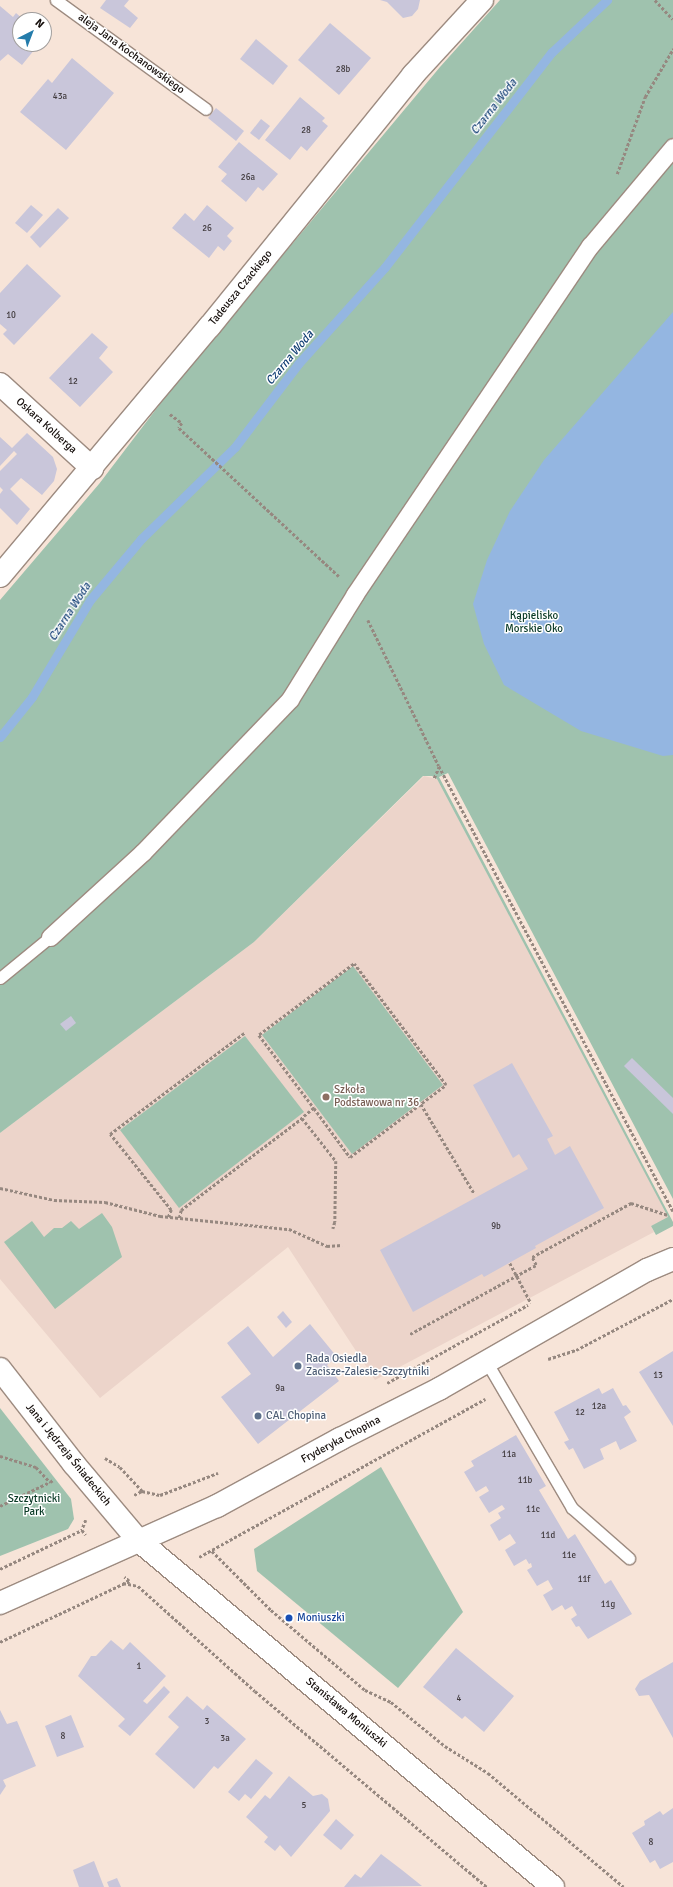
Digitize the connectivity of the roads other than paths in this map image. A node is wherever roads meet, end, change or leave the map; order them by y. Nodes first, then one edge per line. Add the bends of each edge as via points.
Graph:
1 (56, 0) edge
2 (482, 0) edge
3 (206, 109) dead end
4 (673, 147) edge
5 (0, 384) edge
6 (92, 468) junction
7 (0, 576) edge
8 (50, 937) joint
9 (0, 978) edge
10 (673, 1259) edge
11 (486, 1361) junction
12 (0, 1369) edge
13 (138, 1540) junction
14 (629, 1558) dead end
15 (0, 1603) edge
16 (553, 1887) edge

1 - 3 lane, aleja Jana Kochanowskiego
2 - 6 street, Tadeusza Czackiego via 413,75
4 - 8 street via 609,219 590,246 355,594 290,699 143,852
5 - 6 street, Oskara Kolberga
6 - 7 street, Tadeusza Czackiego
8 - 9 lane
10 - 11 street, Fryderyka Chopina via 647,1270
11 - 13 street, Fryderyka Chopina via 440,1389 210,1510
11 - 14 lane via 572,1508
12 - 13 street, Jana i Jędrzeja Śniadeckich via 74,1464
13 - 15 street, Fryderyka Chopina
13 - 16 street, Stanisława Moniuszki

